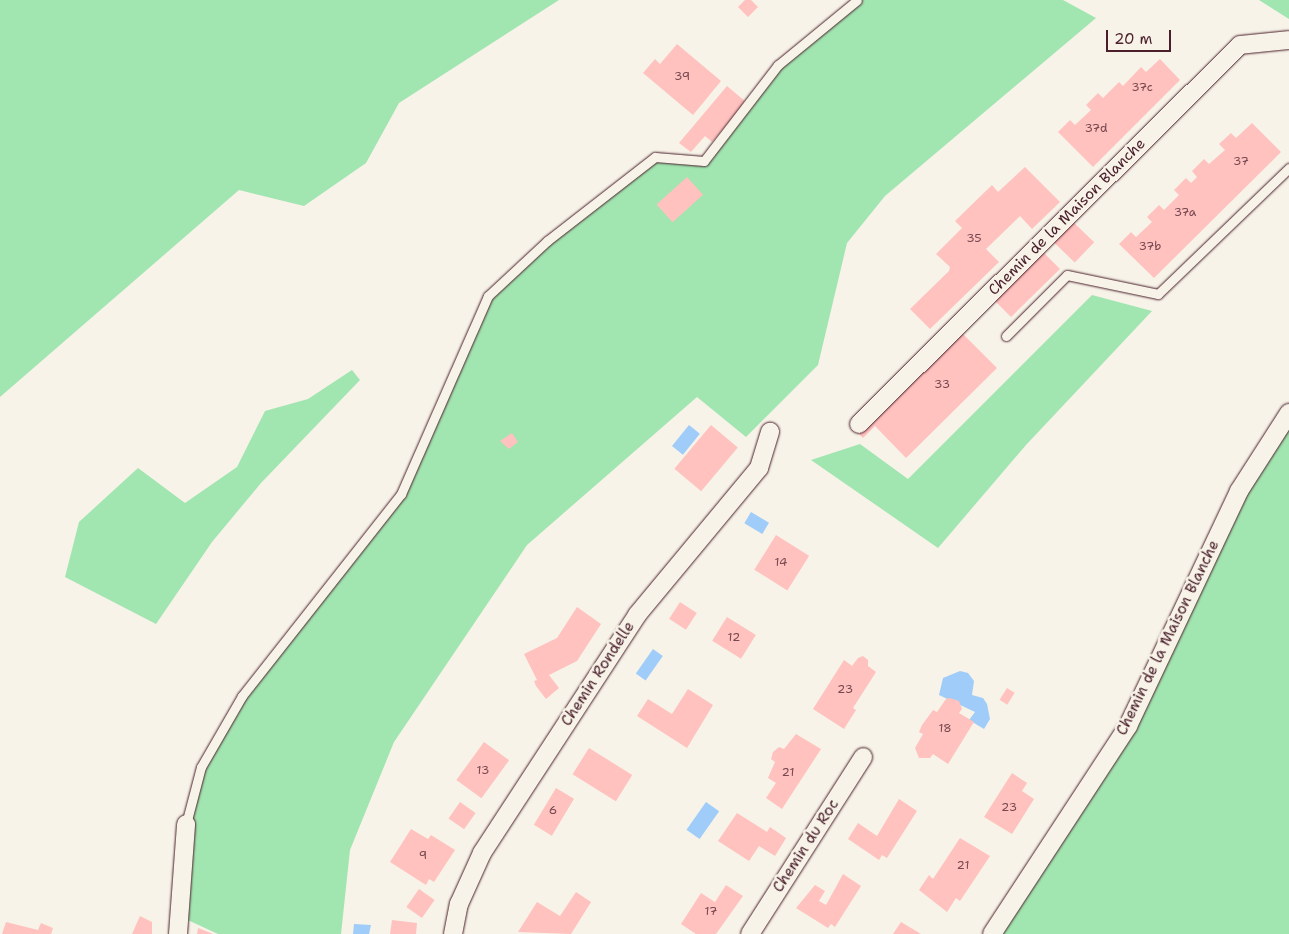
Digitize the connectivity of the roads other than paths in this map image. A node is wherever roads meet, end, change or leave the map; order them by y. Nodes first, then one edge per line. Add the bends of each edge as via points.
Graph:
1 (857, 0) edge
2 (1289, 40) edge
3 (1289, 168) edge
4 (1006, 336) dead end
5 (1289, 413) edge
6 (859, 424) dead end
7 (770, 432) dead end
8 (863, 758) dead end
9 (186, 824) joint
10 (178, 934) edge
11 (453, 934) edge
12 (750, 934) edge
13 (992, 934) edge

1 - 9 lane via 778,65 704,161 656,157 548,241 488,296 401,494 242,696 201,767
2 - 6 street, Chemin de la Maison Blanche via 1240,45
3 - 4 lane via 1158,294 1067,275
5 - 13 street, Chemin de la Maison Blanche via 1239,490 1128,726
7 - 11 street, Chemin Rondelle via 760,468 637,615 482,853 458,904
8 - 12 street, Chemin du Roc
9 - 10 street

